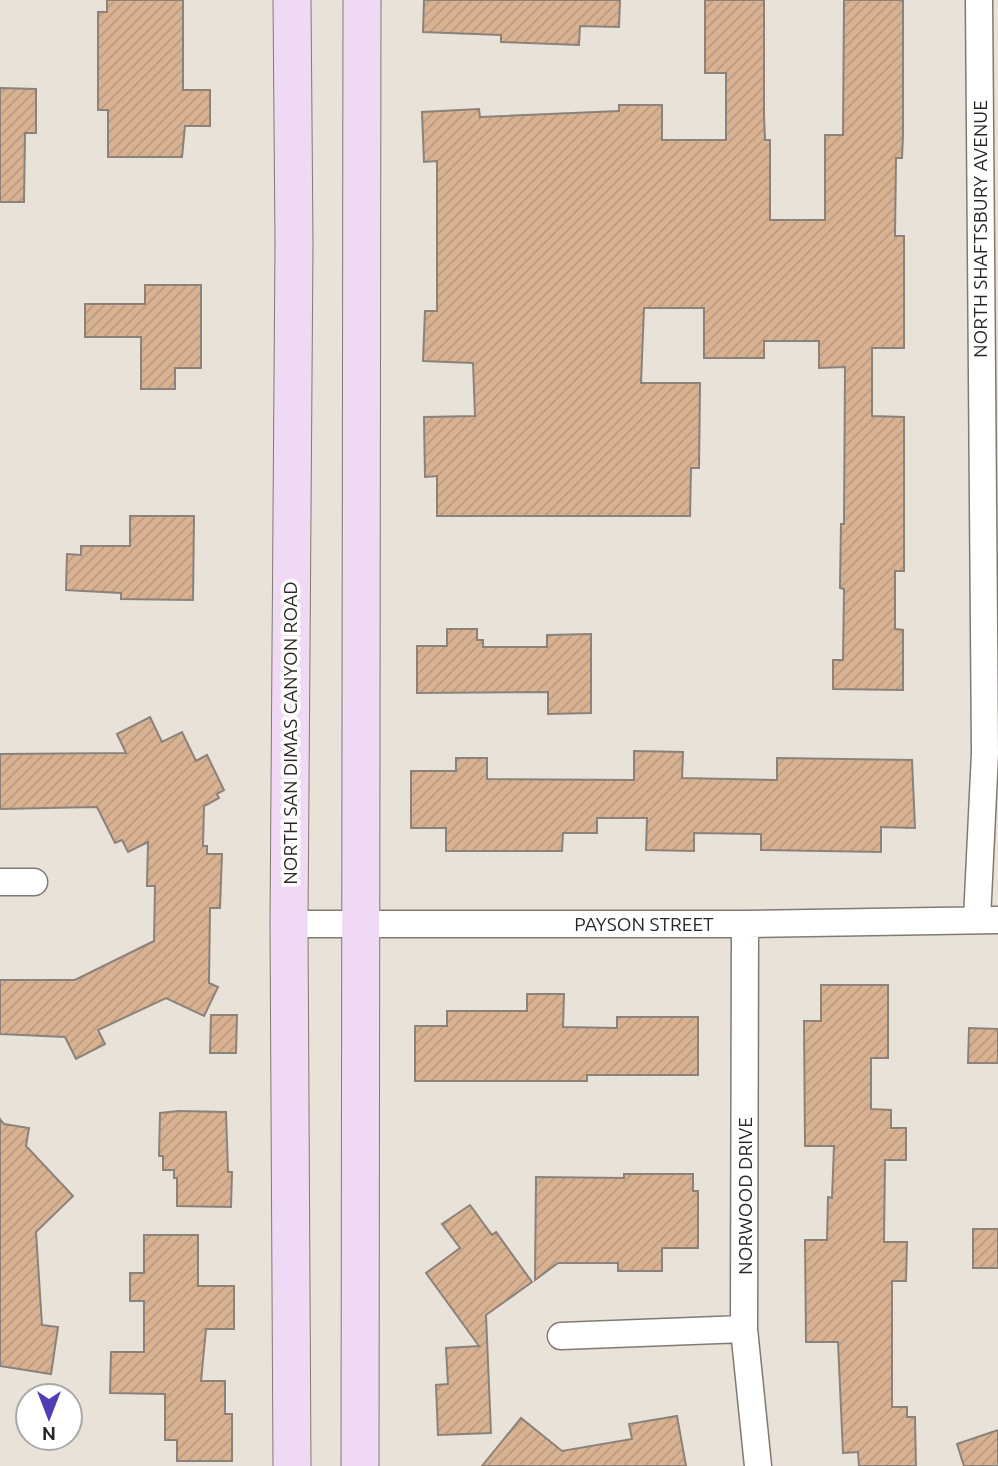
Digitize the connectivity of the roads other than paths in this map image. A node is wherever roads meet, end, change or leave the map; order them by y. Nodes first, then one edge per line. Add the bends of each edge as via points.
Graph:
1 (292, 0) edge
2 (362, 0) edge
3 (979, 0) edge
4 (990, 519) edge
5 (0, 882) edge
6 (34, 882) dead end
7 (987, 920) edge
8 (289, 924) junction
9 (362, 924) junction
10 (745, 924) junction
11 (744, 1329) junction
12 (561, 1336) dead end
13 (292, 1466) edge
14 (360, 1466) edge
15 (758, 1466) edge

1 - 8 main road, NORTH SAN DIMAS CANYON ROAD
2 - 9 main road
3 - 4 street, NORTH SHAFTSBURY AVENUE
4 - 7 street, NORTH SHAFTSBURY AVENUE
5 - 6 street
7 - 10 street, PAYSON STREET
8 - 9 street, PAYSON STREET
8 - 13 main road, NORTH SAN DIMAS CANYON ROAD
9 - 10 street, PAYSON STREET
9 - 14 main road
10 - 11 street, NORWOOD DRIVE
11 - 12 street
11 - 15 street, NORWOOD DRIVE

